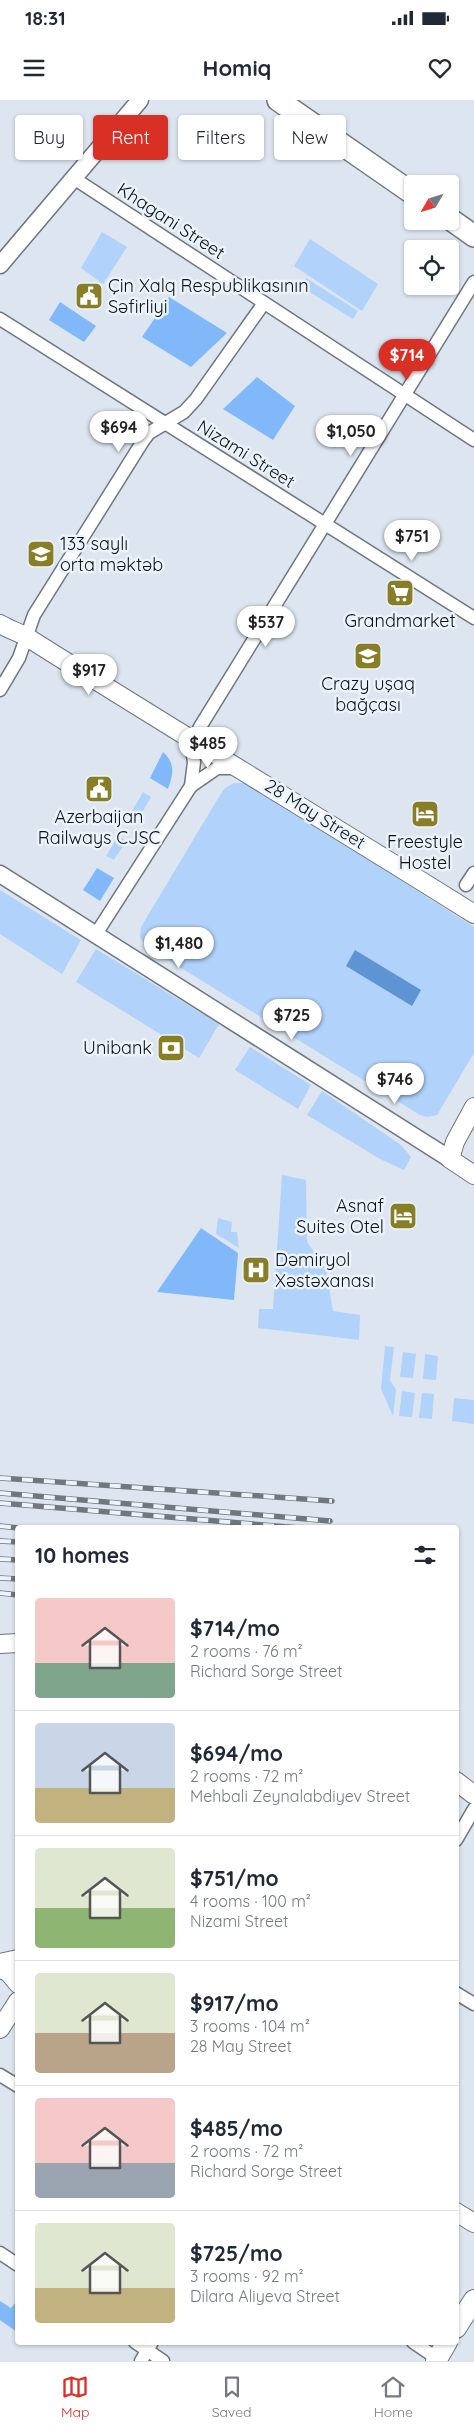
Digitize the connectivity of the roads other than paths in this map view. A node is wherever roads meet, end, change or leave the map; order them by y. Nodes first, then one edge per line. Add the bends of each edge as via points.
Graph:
1 (140, 100) edge
2 (278, 100) edge
3 (75, 179) junction
4 (404, 188) edge
5 (459, 226) edge
6 (474, 236) edge
7 (0, 265) edge
8 (474, 282) edge
9 (264, 303) junction
10 (0, 319) edge
11 (404, 396) junction
12 (165, 425) junction
13 (474, 440) edge
14 (326, 524) junction
15 (474, 618) edge
16 (0, 624) edge
17 (27, 638) junction
18 (0, 690) edge
19 (193, 742) junction
20 (240, 768) junction
21 (191, 786) junction
22 (474, 873) edge
23 (0, 874) edge
24 (466, 886) dead end
25 (474, 914) edge
26 (96, 934) junction
27 (474, 1107) edge
28 (450, 1160) junction
29 (474, 1175) edge
30 (15, 1643) edge
31 (0, 1644) edge
32 (459, 1783) edge
33 (474, 1795) edge
34 (474, 1809) edge
35 (459, 1835) edge
36 (0, 1955) edge
37 (15, 1955) edge
38 (15, 1960) edge
39 (0, 1962) edge
40 (0, 1968) edge
41 (15, 1980) edge
42 (459, 1995) edge
43 (474, 2004) edge
44 (14, 2007) edge
45 (0, 2029) edge
46 (0, 2075) edge
47 (15, 2084) edge
48 (459, 2214) edge
49 (474, 2223) edge
50 (0, 2253) edge
51 (15, 2263) edge
52 (474, 2300) edge
53 (459, 2323) edge
54 (419, 2345) edge
55 (147, 2351) edge
56 (441, 2356) edge
57 (162, 2361) edge

1 - 3 street
2 - 4 highway
3 - 7 street
3 - 9 street, Khagani Street
5 - 6 highway
8 - 11 street
9 - 11 street, Khagani Street
9 - 12 street via 196,399
10 - 12 street, Nizami Street
11 - 13 street, Khagani Street
11 - 14 street
12 - 14 street, Nizami Street
12 - 17 street via 149,433 143,441 34,615
14 - 15 street, Nizami Street
14 - 19 street
16 - 17 main road, 28 May Street
17 - 18 street
17 - 19 main road, 28 May Street
19 - 20 main road, 28 May Street
19 - 21 street
20 - 21 street via 217,768
20 - 25 main road, 28 May Street
21 - 26 street
22 - 24 street
23 - 26 street
26 - 28 street
27 - 28 main road via 455,1142
28 - 29 main road
30 - 31 main road
32 - 33 main road
34 - 35 street
36 - 37 main road
38 - 39 main road
40 - 41 main road
42 - 43 street
44 - 45 main road
46 - 47 street
48 - 49 main road
50 - 51 street
52 - 53 main road
54 - 56 street
55 - 57 street

